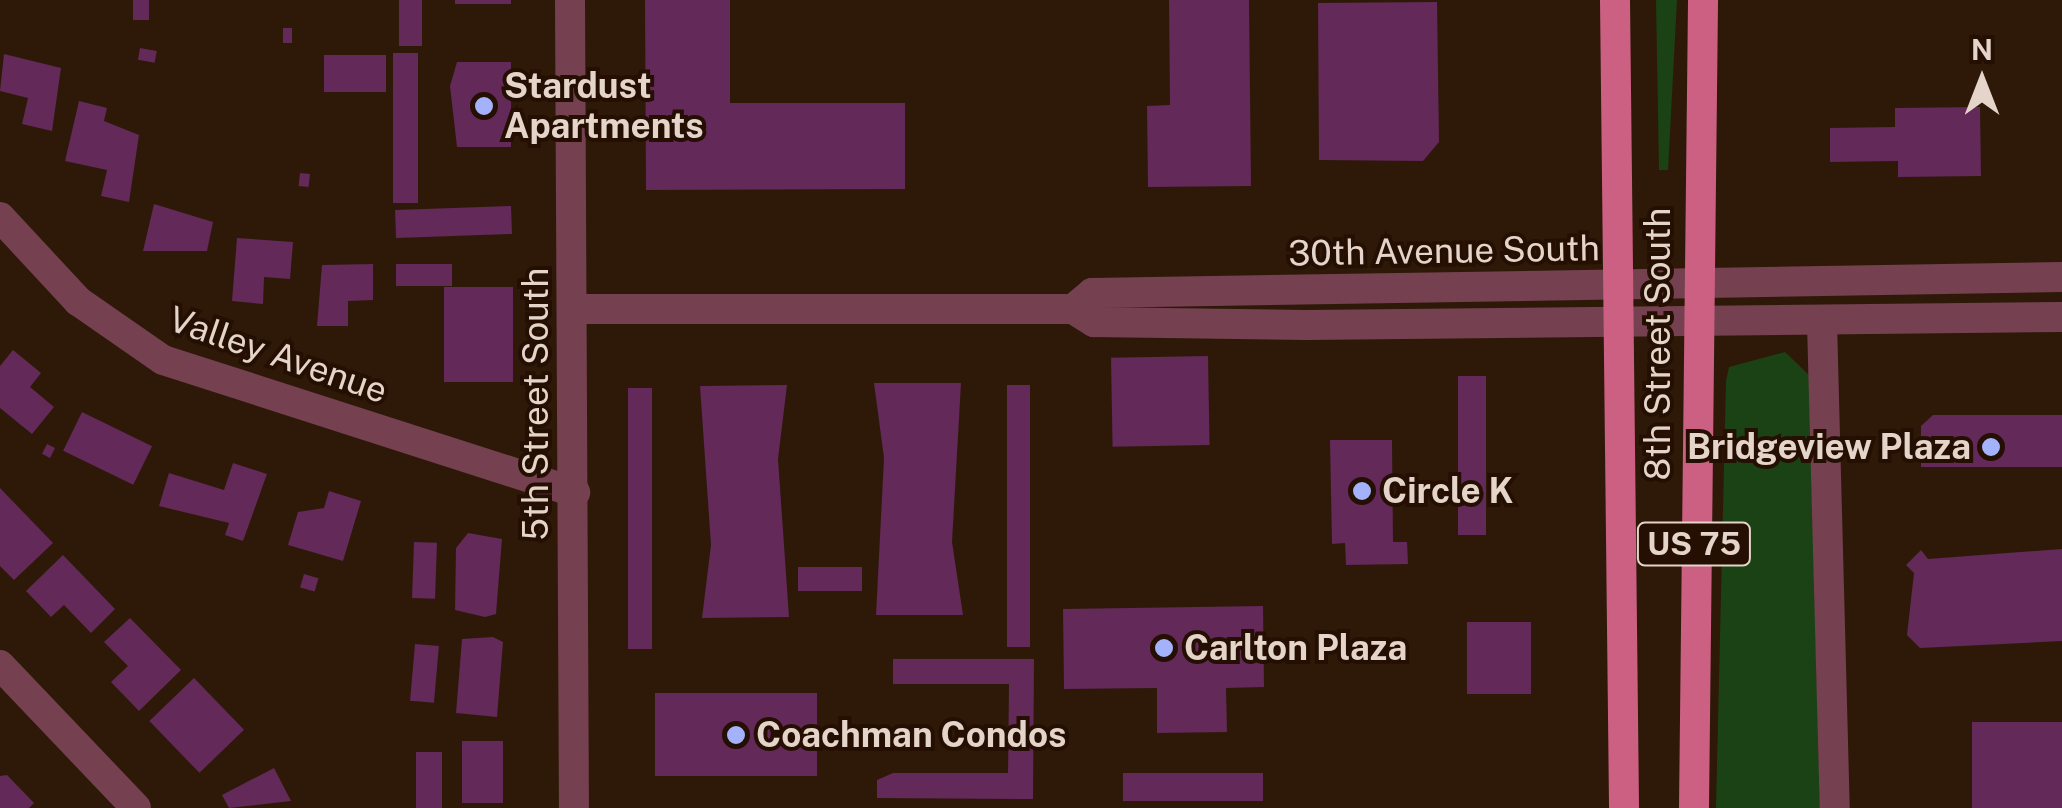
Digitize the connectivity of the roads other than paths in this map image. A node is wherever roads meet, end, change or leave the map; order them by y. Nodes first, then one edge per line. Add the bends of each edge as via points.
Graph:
1 (570, 0) edge
2 (1615, 0) edge
3 (1703, 0) edge
4 (0, 217) edge
5 (2062, 278) edge
6 (1694, 280) junction
7 (1617, 286) junction
8 (1306, 290) junction
9 (574, 310) junction
10 (1074, 310) junction
11 (2062, 317) edge
12 (1822, 322) junction
13 (1306, 325) junction
14 (1616, 325) junction
15 (1694, 325) junction
16 (575, 492) junction
17 (0, 665) edge
18 (136, 808) edge
19 (574, 808) edge
20 (1624, 808) edge
21 (1694, 808) edge
22 (1835, 808) edge

1 - 9 street, 5th Street South
2 - 7 main road, 8th Street South / US 75
3 - 6 main road, 8th Street South / US 75
4 - 16 street, Valley Avenue via 78,300 162,360
5 - 6 street, 30th Avenue South
6 - 7 street, 30th Avenue South
6 - 15 main road, 8th Street South / US 75
7 - 8 street, 30th Avenue South
7 - 14 main road, 8th Street South / US 75
8 - 10 street, 30th Avenue South via 1092,293
8 - 13 street
9 - 10 street, 30th Avenue South
9 - 16 street, 5th Street South
10 - 13 street, 30th Avenue South via 1094,322
11 - 12 street, 30th Avenue South
12 - 15 street, 30th Avenue South
12 - 22 street
13 - 14 street, 30th Avenue South
14 - 15 street, 30th Avenue South
14 - 20 main road, 8th Street South / US 75
15 - 21 main road, 8th Street South / US 75
16 - 19 street, 5th Street South
17 - 18 street

